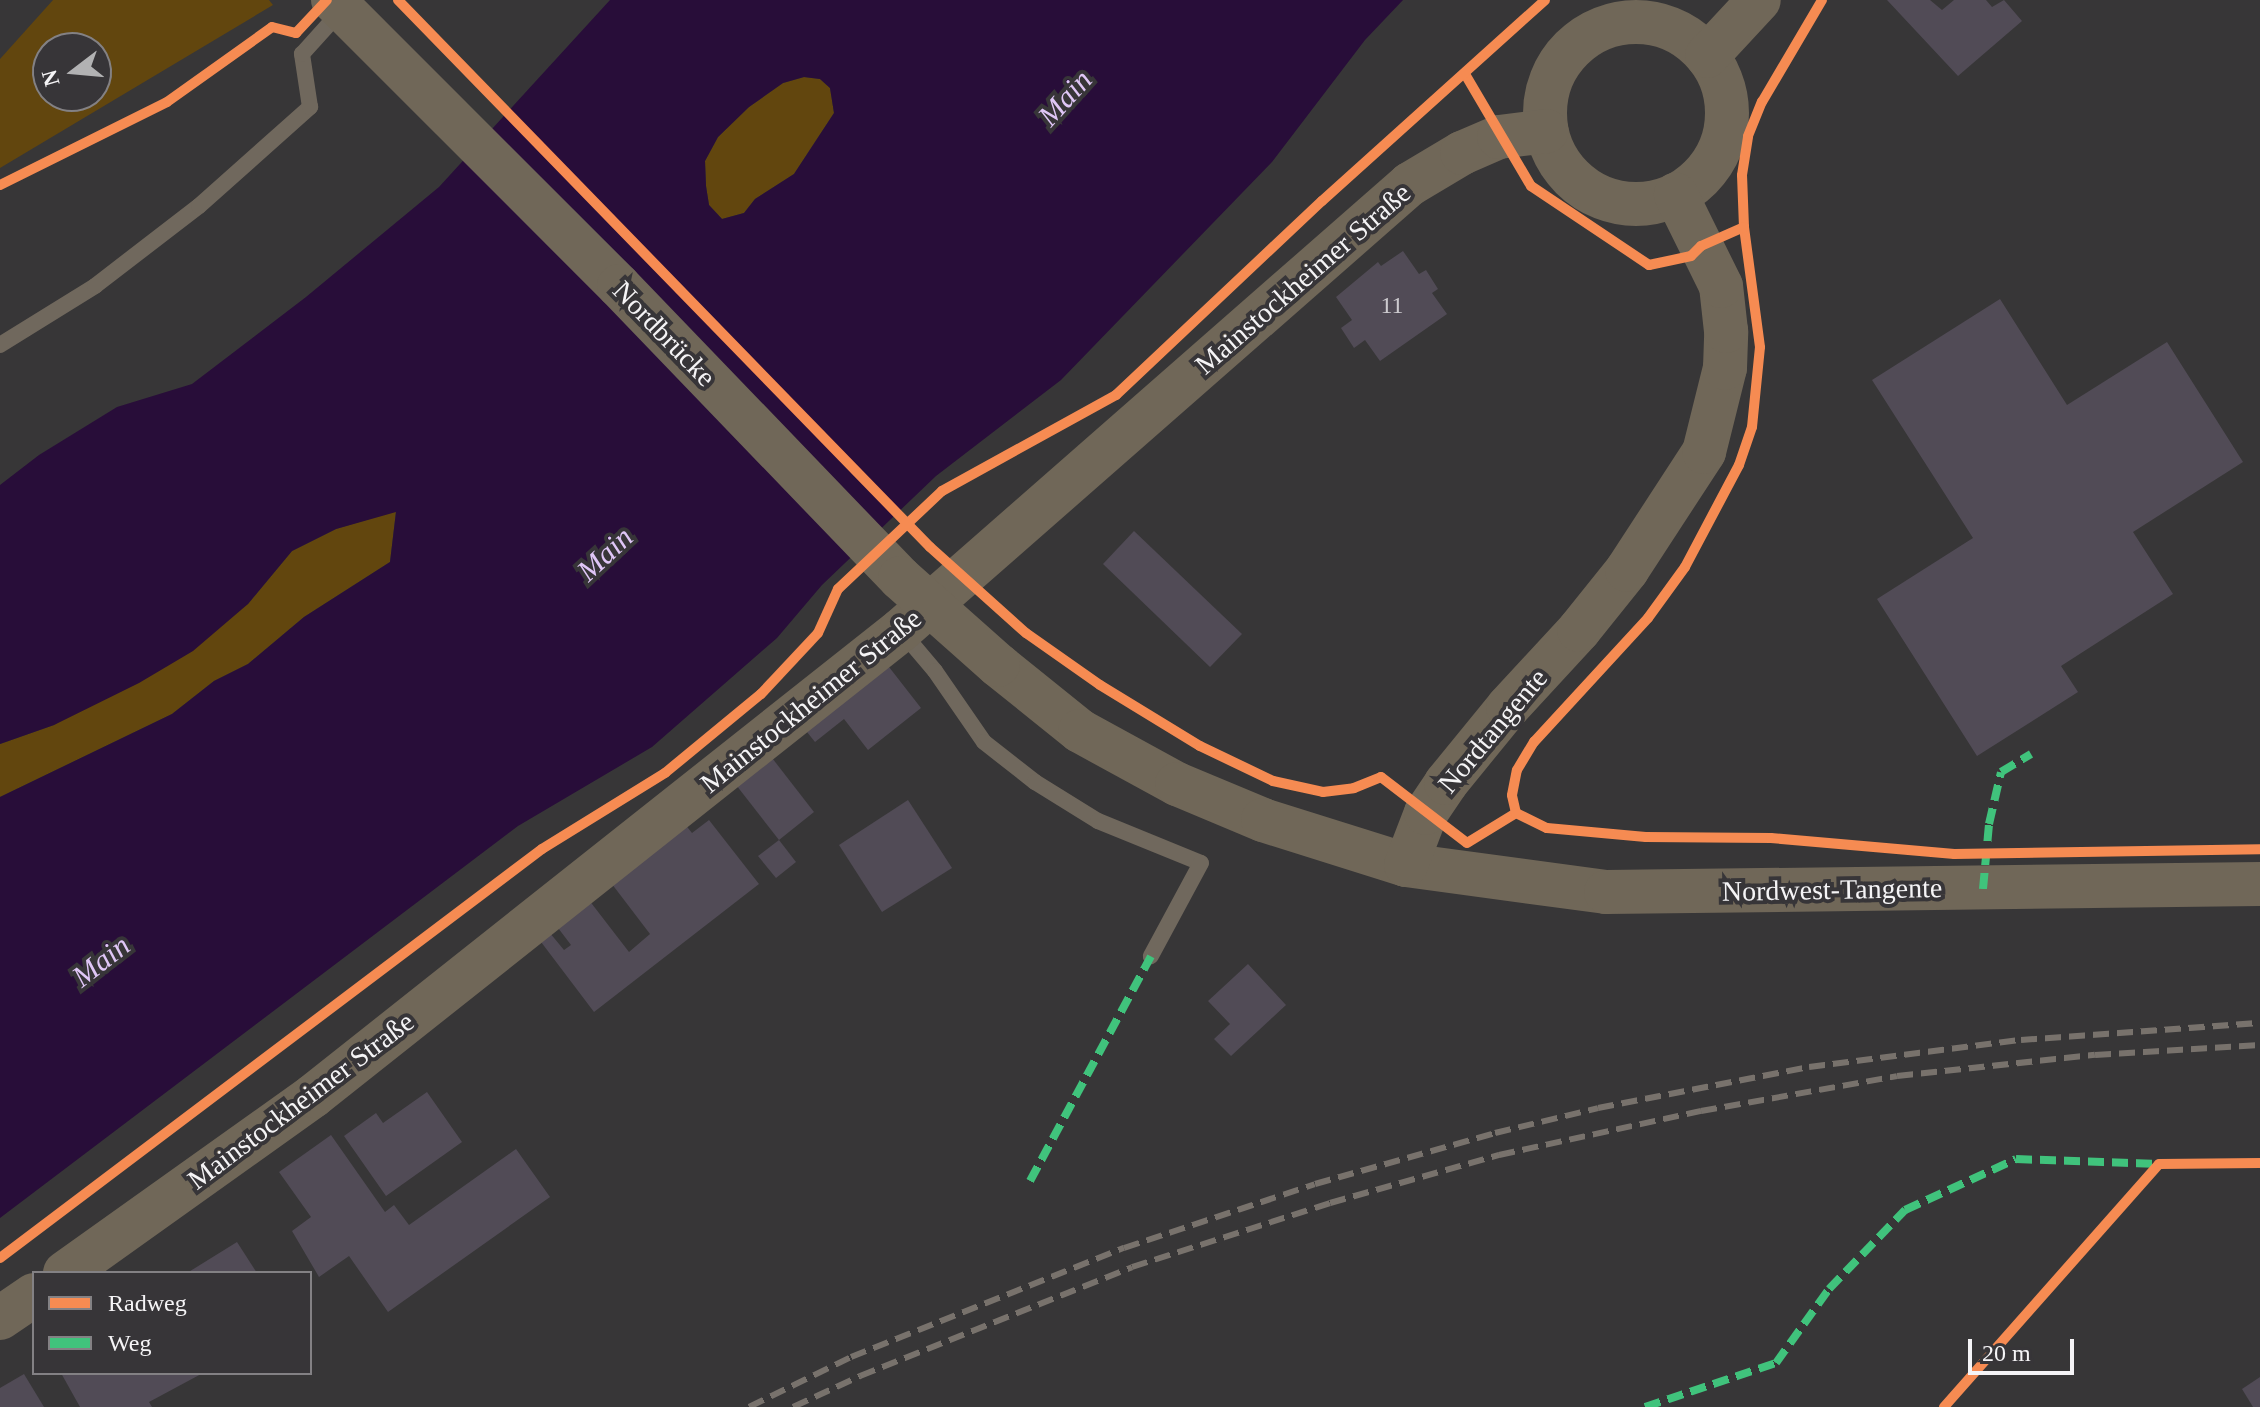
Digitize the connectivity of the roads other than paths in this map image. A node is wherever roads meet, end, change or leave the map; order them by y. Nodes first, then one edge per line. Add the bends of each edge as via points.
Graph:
1 (333, 0) edge
2 (351, 0) edge
3 (1759, 0) edge
4 (1707, 56) junction
5 (1547, 131) junction
6 (1676, 195) junction
7 (0, 345) edge
8 (901, 630) junction
9 (1406, 865) junction
10 (2260, 884) edge
11 (1151, 956) dead end
12 (68, 1271) edge
13 (32, 1296) edge
14 (0, 1318) edge

1 - 9 main road, Nordbrücke, bridge via 892,569 998,665 1080,731 1177,784 1263,820
2 - 7 lane via 302,54 310,107 153,242 95,286
3 - 4 main road
4 - 5 main road via 1664,27 1622,23 1602,29 1569,52 1557,69 1545,110
4 - 6 main road via 1724,88 1725,134 1706,172
5 - 6 main road via 1568,173 1599,196 1636,204
5 - 8 main road, Mainstockheimer Straße via 1499,137 1410,184
6 - 9 main road, Nordtangente via 1721,286 1726,331 1725,368 1704,452 1608,594 1446,783 1426,813
8 - 11 lane via 984,742 1035,782 1098,821 1201,863
8 - 12 main road, Mainstockheimer Straße via 271,1128
9 - 10 main road, Nordwest-Tangente via 1606,892
13 - 14 main road

